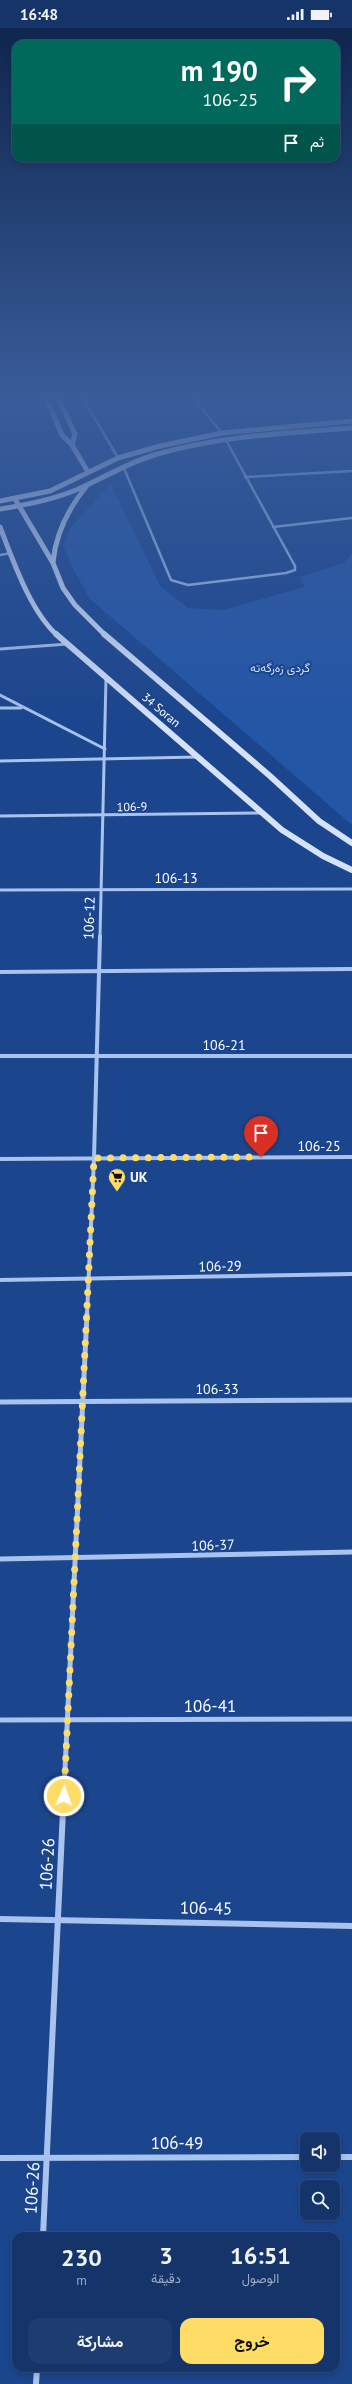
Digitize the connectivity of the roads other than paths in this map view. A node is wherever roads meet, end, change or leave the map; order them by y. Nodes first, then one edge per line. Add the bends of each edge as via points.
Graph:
1 (18, 503) edge
2 (32, 503) edge
3 (74, 503) edge
4 (139, 503) edge
5 (260, 503) edge
6 (20, 506) junction
7 (0, 509) edge
8 (352, 518) edge
9 (273, 526) junction
10 (0, 527) edge
11 (10, 553) junction
12 (0, 555) edge
13 (53, 563) junction
14 (69, 644) junction
15 (0, 649) edge
16 (106, 678) junction
17 (0, 695) edge
18 (0, 708) edge
19 (22, 708) junction
20 (105, 749) junction
21 (201, 757) junction
22 (104, 760) junction
23 (0, 761) edge
24 (264, 813) junction
25 (0, 816) edge
26 (103, 816) junction
27 (352, 843) edge
28 (352, 870) edge
29 (352, 889) edge
30 (0, 890) edge
31 (101, 890) junction
32 (352, 969) edge
33 (0, 972) edge
34 (98, 972) junction
35 (0, 1056) edge
36 (96, 1056) junction
37 (352, 1056) edge
38 (352, 1157) edge
39 (94, 1158) junction
40 (0, 1159) edge
41 (352, 1274) edge
42 (88, 1279) junction
43 (0, 1280) edge
44 (82, 1400) junction
45 (352, 1400) edge
46 (0, 1402) edge
47 (352, 1552) edge
48 (0, 1559) edge
49 (75, 1560) junction
50 (352, 1719) edge
51 (0, 1720) edge
52 (68, 1720) junction
53 (0, 1919) edge
54 (59, 1919) junction
55 (352, 1926) edge
56 (47, 2157) junction
57 (300, 2157) edge
58 (340, 2157) edge
59 (352, 2157) edge
60 (0, 2158) edge
61 (43, 2232) edge
62 (37, 2372) edge
63 (36, 2384) edge

1 - 6 main road, 34 Soran
2 - 6 main road
3 - 13 main road via 66,514 54,546
4 - 9 street via 171,580 178,584 295,570
5 - 9 street
6 - 7 main road
6 - 13 main road, 34 Soran
8 - 9 street
10 - 11 main road, 34 Soran
11 - 12 street
11 - 14 main road, 34 Soran via 32,602 52,630
13 - 27 main road, 34 Soran via 63,588 92,623 271,777 305,810 329,830
14 - 15 street
14 - 16 main road, 34 Soran
16 - 20 street, 106-12
16 - 21 main road, 34 Soran
17 - 19 street
18 - 19 street
19 - 20 street
20 - 22 street, 106-12
21 - 22 street
21 - 24 main road, 34 Soran
22 - 23 street
22 - 26 street, 106-12
24 - 26 street, 106-9
24 - 28 main road, 34 Soran via 298,841
25 - 26 street, 106-9
26 - 31 street, 106-12
29 - 31 street, 106-13
30 - 31 street, 106-13
31 - 34 street, 106-12
32 - 34 street
33 - 34 street
34 - 36 street, 106-12
35 - 36 street, 106-21
36 - 37 street, 106-21
36 - 39 street, 106-12
38 - 39 street, 106-25
39 - 40 street, 106-25
39 - 42 street, 106-26
41 - 42 street, 106-29
42 - 43 street, 106-29
42 - 44 street, 106-26
44 - 45 street, 106-33
44 - 46 street, 106-33
44 - 49 street, 106-26
47 - 49 street, 106-37
48 - 49 street, 106-37
49 - 52 street, 106-26
50 - 52 street, 106-41
51 - 52 street, 106-41
52 - 54 street, 106-26
53 - 54 street, 106-45
54 - 55 street, 106-45
54 - 56 street, 106-26
56 - 57 street, 106-49
56 - 60 street, 106-49
56 - 61 street, 106-26
58 - 59 street
62 - 63 street

